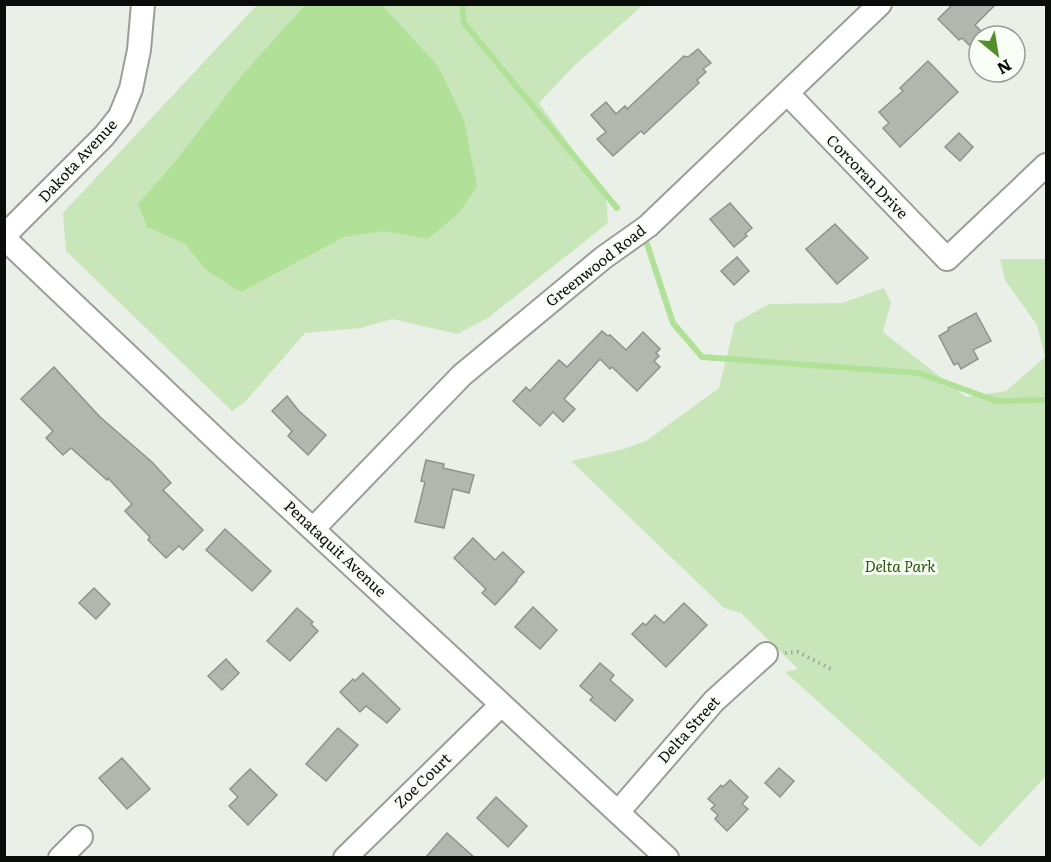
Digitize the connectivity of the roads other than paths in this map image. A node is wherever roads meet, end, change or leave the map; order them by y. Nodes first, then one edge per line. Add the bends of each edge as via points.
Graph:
1 (143, 4) edge
2 (880, 4) edge
3 (788, 94) junction
4 (1047, 165) edge
5 (4, 237) edge
6 (314, 528) junction
7 (766, 654) road end
8 (501, 705) junction
9 (618, 812) junction
10 (81, 837) dead end
11 (60, 858) edge
12 (345, 858) edge
13 (667, 858) edge

1 - 5 street, Dakota Avenue via 140,50 120,116
2 - 3 street, Greenwood Road
3 - 4 street, Corcoran Drive via 947,259
3 - 6 street, Greenwood Road via 648,226 603,258 462,375
5 - 6 street, Penataquit Avenue
6 - 8 street, Penataquit Avenue
7 - 9 street, Delta Street via 714,701
8 - 9 street, Penataquit Avenue
8 - 12 street, Zoe Court
9 - 13 street, Penataquit Avenue
10 - 11 street

